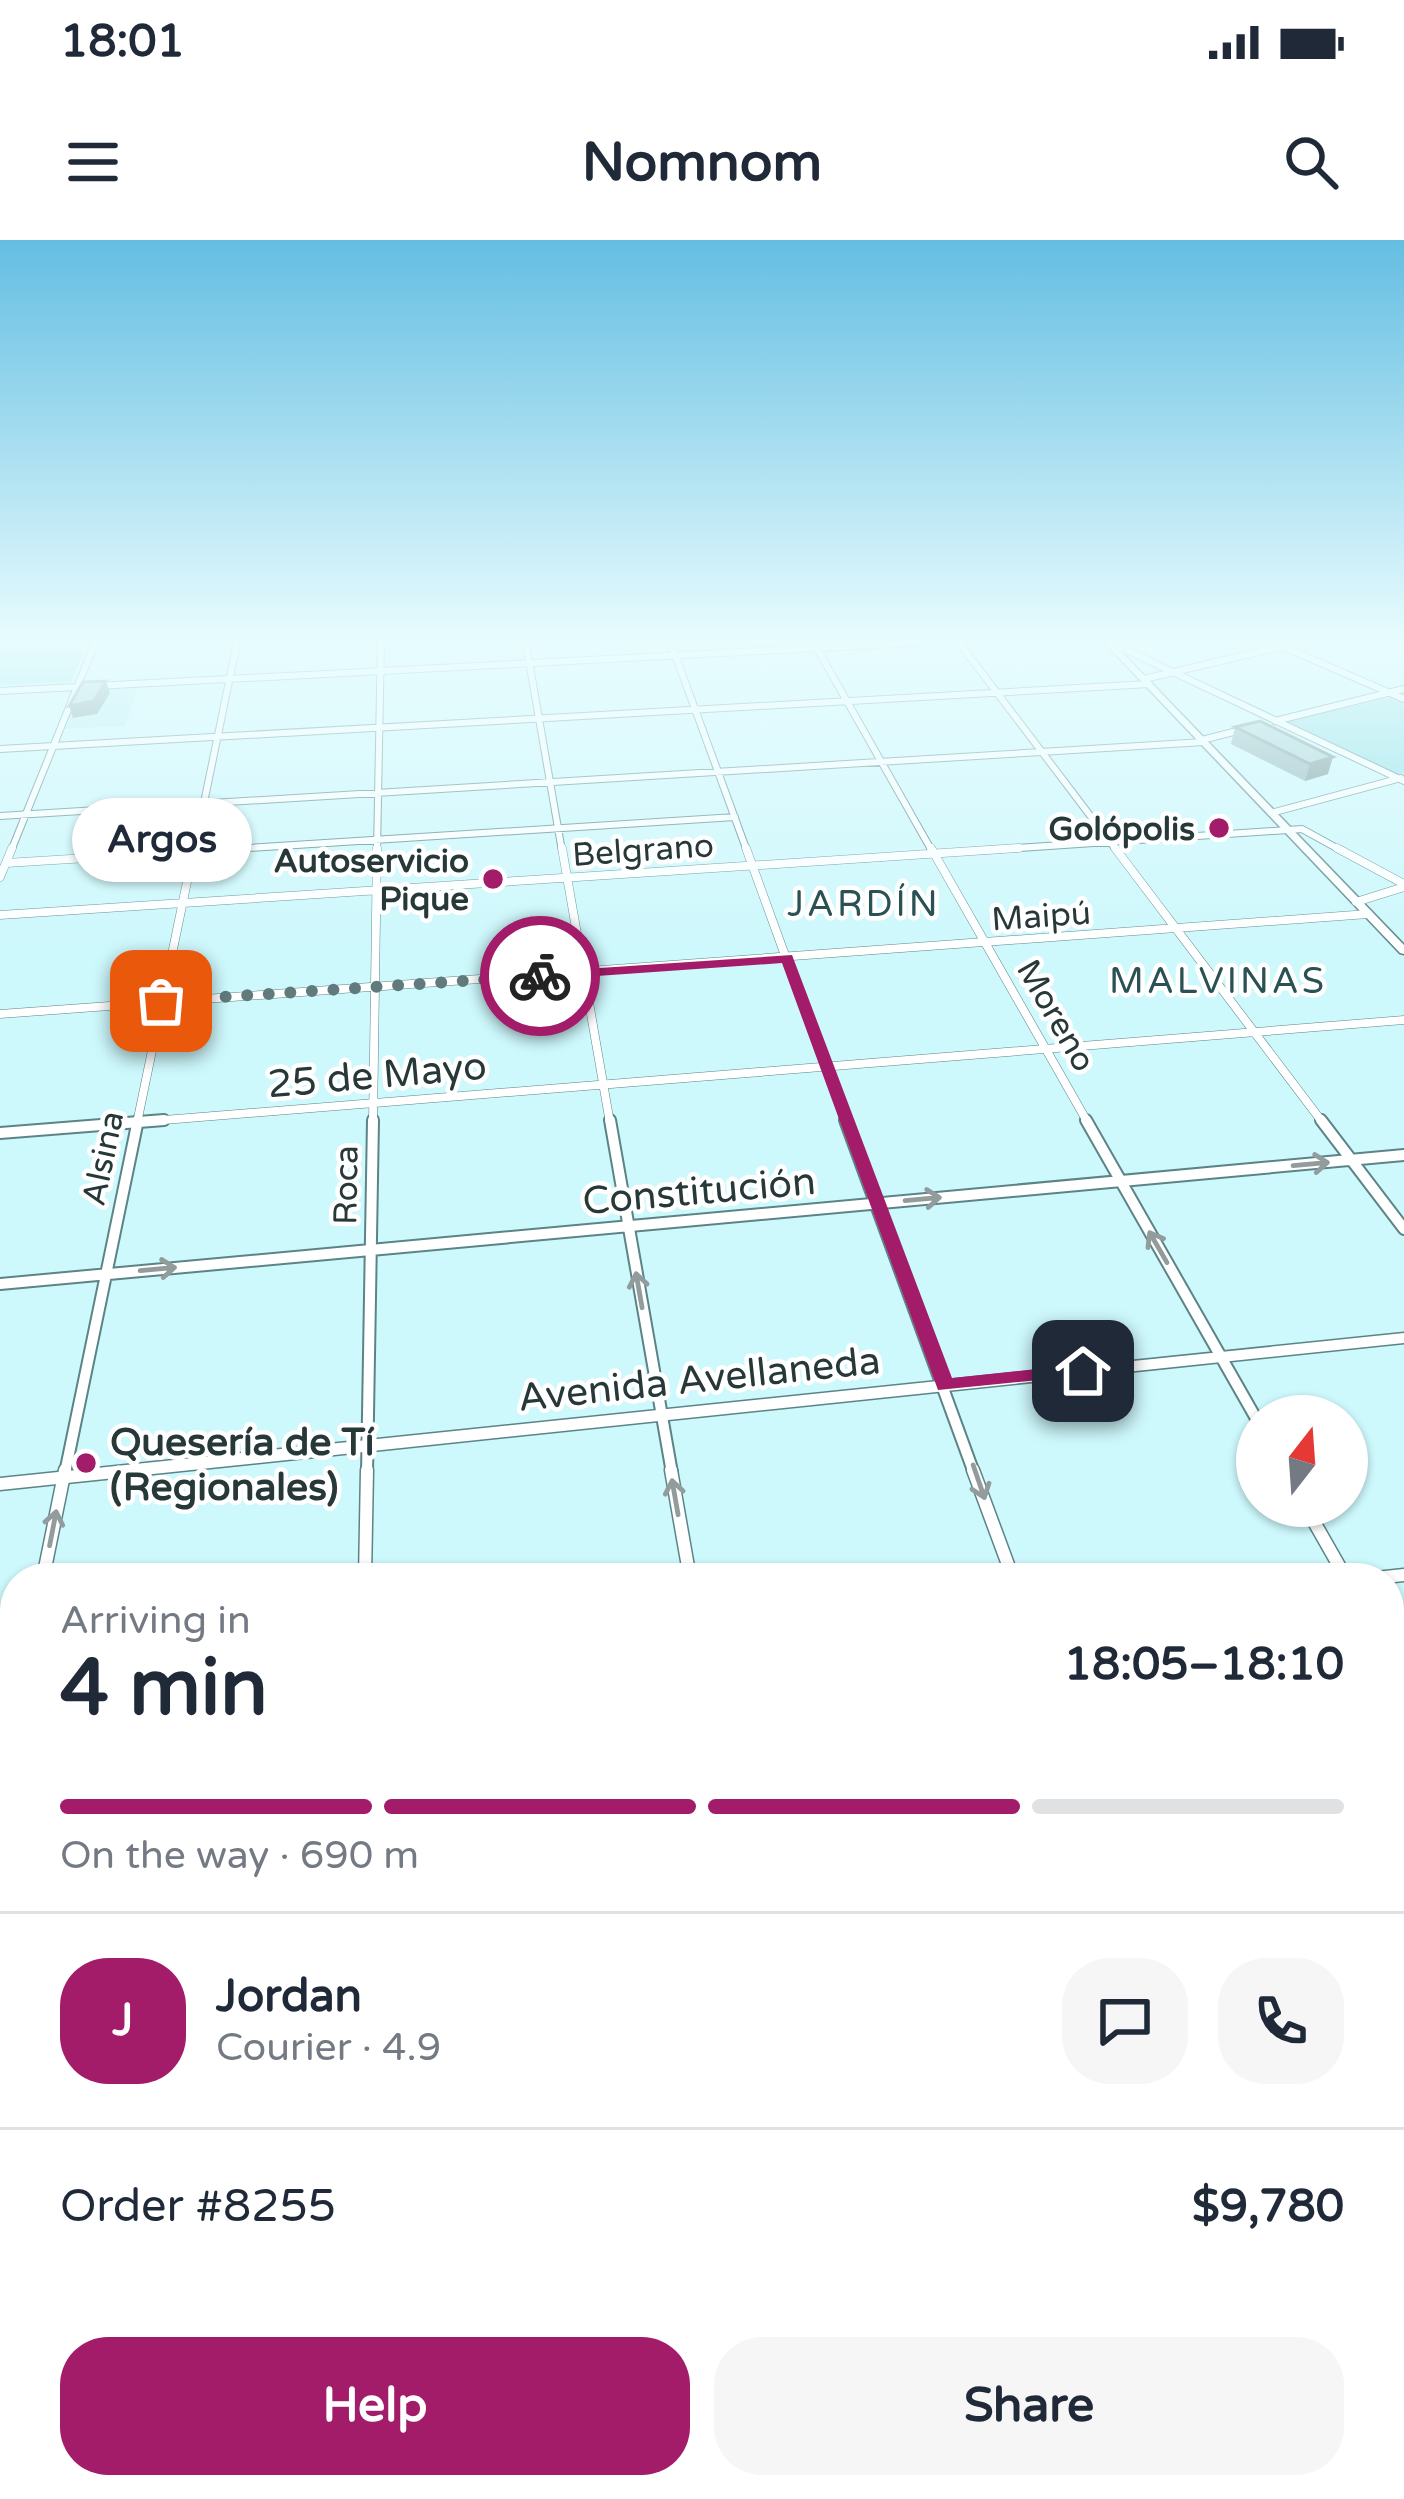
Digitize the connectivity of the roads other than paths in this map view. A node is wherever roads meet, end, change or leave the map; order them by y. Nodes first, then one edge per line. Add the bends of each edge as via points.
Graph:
1 (95, 743) edge
2 (216, 743) edge
3 (379, 743) edge
4 (543, 743) edge
5 (708, 743) edge
6 (872, 743) edge
7 (1035, 743) edge
8 (1171, 743) edge
9 (1205, 743) edge
10 (1325, 743) edge
11 (52, 746) junction
12 (0, 749) edge
13 (1042, 753) junction
14 (884, 763) junction
15 (718, 773) junction
16 (1402, 779) edge
17 (550, 784) junction
18 (378, 793) junction
19 (204, 804) junction
20 (1271, 813) junction
21 (26, 814) junction
22 (0, 816) edge
23 (735, 817) junction
24 (558, 828) junction
25 (1288, 830) junction
26 (378, 840) junction
27 (1110, 842) junction
28 (194, 851) junction
29 (934, 854) junction
30 (6, 863) junction
31 (753, 866) junction
32 (0, 877) edge
33 (567, 878) junction
34 (1404, 885) edge
35 (377, 891) junction
36 (1356, 902) junction
37 (183, 904) junction
38 (1368, 914) junction
39 (0, 915) edge
40 (1176, 929) junction
41 (985, 943) junction
42 (1404, 951) edge
43 (787, 958) junction
44 (584, 973) junction
45 (375, 988) junction
46 (161, 1001) junction
47 (0, 1014) edge
48 (1404, 1020) edge
49 (1255, 1032) junction
50 (1046, 1049) junction
51 (828, 1067) junction
52 (604, 1085) junction
53 (373, 1104) junction
54 (137, 1123) junction
55 (0, 1132) edge
56 (1404, 1155) edge
57 (1351, 1160) junction
58 (1121, 1181) junction
59 (878, 1203) junction
60 (628, 1226) junction
61 (1404, 1229) edge
62 (371, 1250) junction
63 (105, 1274) junction
64 (0, 1284) edge
65 (1404, 1333) edge
66 (1218, 1352) junction
67 (944, 1381) junction
68 (1243, 1395) edge
69 (660, 1410) junction
70 (367, 1442) junction
71 (64, 1472) junction
72 (0, 1474) edge
73 (0, 1484) edge
74 (1317, 1527) edge
75 (46, 1563) edge
76 (365, 1563) edge
77 (687, 1563) edge
78 (1008, 1563) edge
79 (1337, 1563) edge

1 - 11 street
2 - 19 street, Alsina
3 - 18 street, Roca
4 - 17 street
5 - 15 street
6 - 14 street, Moreno
7 - 13 street
8 - 13 street
9 - 20 main road
10 - 16 street
11 - 12 street
11 - 21 street
13 - 14 street
13 - 27 street
14 - 15 street
14 - 29 street, Moreno
15 - 17 street
15 - 23 street
16 - 20 street
17 - 18 street
17 - 24 street
18 - 19 street
18 - 26 street, Roca
19 - 21 street
19 - 28 street, Alsina
20 - 25 main road
21 - 22 street
21 - 30 street
23 - 24 street
23 - 31 street
24 - 26 street
24 - 33 street
25 - 27 street, Belgrano
25 - 34 street via 1302,829
25 - 36 main road
26 - 28 street
26 - 35 street, Roca
27 - 29 street, Belgrano
27 - 40 street
28 - 30 street
28 - 37 street, Alsina
29 - 31 street, Belgrano
29 - 41 street, Moreno
30 - 32 street
31 - 33 street, Belgrano
31 - 43 street
33 - 35 street, Belgrano
33 - 44 street
34 - 36 street
35 - 37 street, Belgrano
35 - 45 street, Roca
36 - 38 main road
37 - 39 street, Belgrano
37 - 46 street, Alsina
38 - 40 street, Maipú
38 - 42 main road
40 - 41 street, Maipú
40 - 49 street
41 - 43 street, Maipú
41 - 50 street, Moreno
43 - 44 street, Maipú
43 - 51 street
44 - 45 street, Maipú
44 - 52 street
45 - 46 street, Maipú
45 - 53 street, Roca
46 - 47 street, Maipú
46 - 54 street, Alsina
48 - 49 street, 25 de Mayo
49 - 50 street, 25 de Mayo
49 - 57 street
50 - 51 street, 25 de Mayo
50 - 58 street, Moreno
51 - 52 street, 25 de Mayo
51 - 59 street
52 - 53 street, 25 de Mayo
52 - 60 street
53 - 54 street, 25 de Mayo
53 - 62 street, Roca
54 - 55 street, 25 de Mayo
54 - 63 street, Alsina
56 - 57 street, Constitución
58 -> 57 street, Constitución
57 - 61 street
59 -> 58 street, Constitución
66 -> 58 street, Moreno
59 - 60 street, Constitución
59 - 67 street
60 - 62 street, Constitución
69 -> 60 street
63 -> 62 street, Constitución
62 - 70 street, Roca
63 - 64 street, Constitución
63 - 71 street, Alsina
65 - 66 main road, Avenida Avellaneda
66 - 67 main road, Avenida Avellaneda
66 - 68 street, Moreno
67 - 69 main road, Avenida Avellaneda
67 -> 78 street
69 - 70 main road, Avenida Avellaneda
77 -> 69 street
70 - 71 main road, Avenida Avellaneda
70 - 76 street, Roca
71 - 72 main road, Avenida Avellaneda
71 - 73 main road, Avenida Avellaneda
75 -> 71 street, Alsina
74 - 79 street

